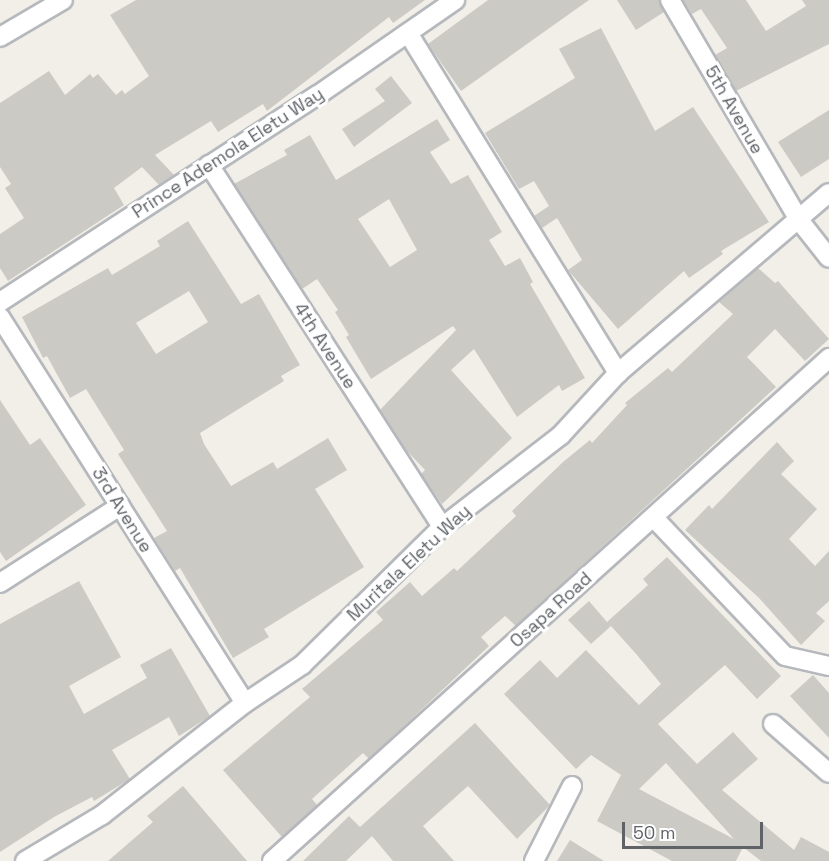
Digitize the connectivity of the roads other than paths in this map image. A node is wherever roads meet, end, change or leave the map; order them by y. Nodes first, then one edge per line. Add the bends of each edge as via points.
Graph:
1 (63, 0) edge
2 (455, 0) edge
3 (670, 0) edge
4 (408, 33) junction
5 (0, 37) edge
6 (209, 165) junction
7 (829, 193) edge
8 (799, 220) junction
9 (829, 258) edge
10 (0, 302) edge
11 (0, 317) edge
12 (829, 358) edge
13 (618, 373) junction
14 (120, 506) junction
15 (654, 518) junction
16 (442, 527) junction
17 (0, 583) edge
18 (829, 666) edge
19 (244, 702) junction
20 (773, 724) dead end
21 (829, 773) edge
22 (572, 786) dead end
23 (25, 861) edge
24 (272, 861) edge
25 (534, 861) edge

1 - 5 street
2 - 4 street, Prince Ademola Eletu Way
3 - 8 street, 5th Avenue
4 - 6 street, Prince Ademola Eletu Way
4 - 13 street
6 - 10 street, Prince Ademola Eletu Way
6 - 16 street, 4th Avenue
7 - 8 street, Muritala Eletu Way
8 - 9 street, 5th Avenue
8 - 13 street, Muritala Eletu Way
11 - 14 street, 3rd Avenue
12 - 15 street, Osapa Road
13 - 16 street, Muritala Eletu Way via 561,435
14 - 17 street
14 - 19 street, 3rd Avenue
15 - 18 street via 785,656
15 - 24 street, Osapa Road
16 - 19 street, Muritala Eletu Way via 302,665
19 - 23 street, Muritala Eletu Way via 102,815
20 - 21 street
22 - 25 street

